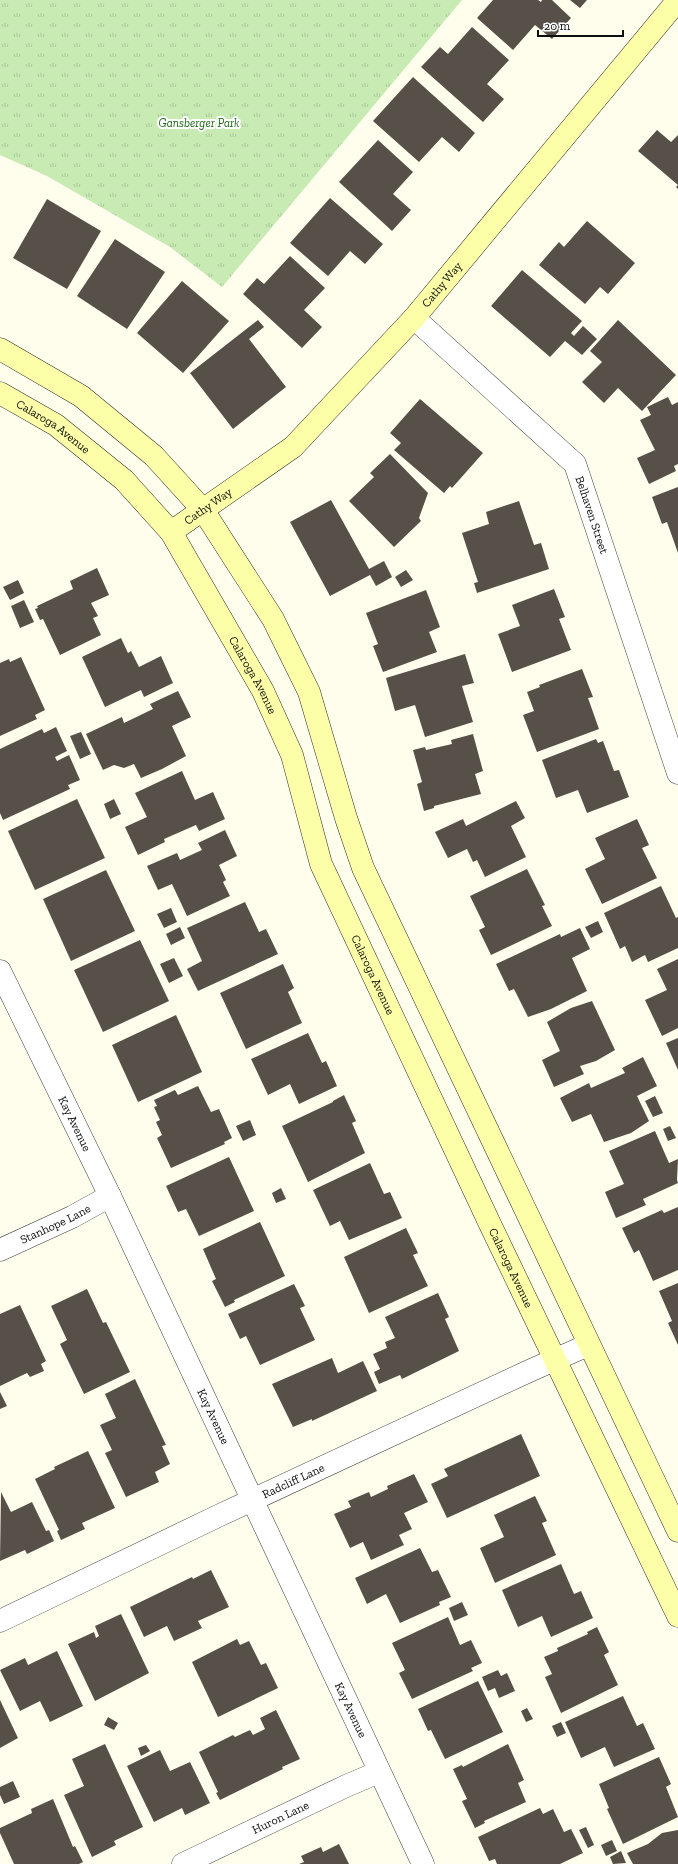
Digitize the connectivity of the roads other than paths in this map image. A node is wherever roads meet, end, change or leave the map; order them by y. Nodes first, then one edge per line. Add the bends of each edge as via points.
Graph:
1 (678, 0) edge
2 (414, 318) junction
3 (0, 349) edge
4 (0, 393) edge
5 (203, 510) junction
6 (171, 532) junction
7 (678, 773) edge
8 (0, 971) edge
9 (110, 1196) junction
10 (0, 1250) edge
11 (588, 1345) junction
12 (556, 1360) junction
13 (253, 1500) junction
14 (678, 1531) edge
15 (678, 1616) edge
16 (0, 1621) edge
17 (379, 1772) junction
18 (183, 1864) edge
19 (423, 1864) edge

1 - 2 street, Cathy Way
2 - 5 street, Cathy Way via 293,447
2 - 7 street, Belhaven Street via 575,464
3 - 5 street via 81,396 154,456
4 - 6 street, Calaroga Avenue via 56,425 112,470
5 - 6 street, Cathy Way
5 - 11 street via 273,619 309,692 363,868
6 - 12 street, Calaroga Avenue via 263,691 292,755 321,864 485,1215
8 - 9 street, Kay Avenue
9 - 10 street, Stanhope Lane via 72,1217
9 - 13 street, Kay Avenue
11 - 12 street, Radcliff Lane
11 - 14 street
12 - 13 street, Radcliff Lane
12 - 15 street, Calaroga Avenue
13 - 16 street, Radcliff Lane
13 - 17 street, Kay Avenue
17 - 18 street, Huron Lane
17 - 19 street, Kay Avenue

